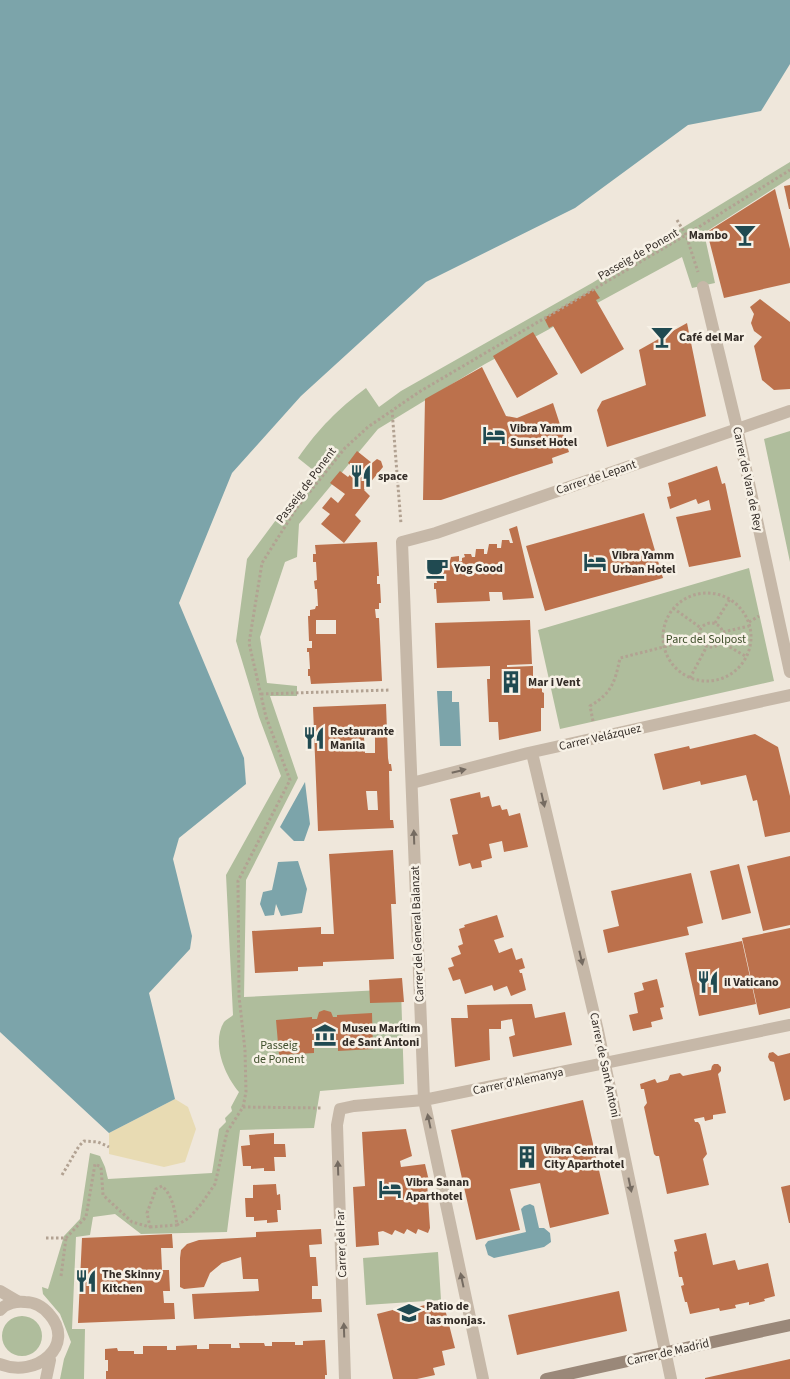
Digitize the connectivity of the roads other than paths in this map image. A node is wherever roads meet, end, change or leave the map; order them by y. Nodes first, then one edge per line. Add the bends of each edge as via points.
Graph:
1 (703, 287) road end
2 (790, 411) edge
3 (737, 428) junction
4 (402, 542) joint
5 (790, 672) edge
6 (790, 695) edge
7 (532, 753) junction
8 (412, 782) junction
9 (790, 1025) edge
10 (605, 1063) junction
11 (424, 1100) junction
12 (340, 1109) joint
13 (0, 1291) edge
14 (17, 1301) junction
15 (0, 1310) edge
16 (790, 1325) edge
17 (666, 1352) junction
18 (50, 1360) junction
19 (1, 1365) edge
20 (5, 1379) edge
21 (46, 1379) edge
22 (345, 1379) edge
23 (483, 1379) edge
24 (546, 1379) edge
25 (671, 1379) edge

1 - 3 street, Carrer de Vara de Rey
2 - 3 street, Carrer de Lepant
3 - 4 street, Carrer de Lepant
3 - 5 street, Carrer de Vara de Rey
4 - 8 street, Carrer del General Balanzat
6 - 7 street, Carrer Velázquez
8 -> 7 street, Carrer Velázquez
7 -> 10 street, Carrer de Sant Antoni
11 -> 8 street, Carrer del General Balanzat
9 - 10 street, Carrer d'Alemanya
10 - 11 street, Carrer d'Alemanya
10 -> 17 street, Carrer de Sant Antoni
11 - 12 street, Carrer d'Alemanya
23 -> 11 street, Carrer del General Balanzat
22 -> 12 street, Carrer del Far via 337,1125
13 - 14 street
14 - 15 street
14 - 18 street via 43,1308 53,1319 58,1332 57,1347
16 - 17 street, Carrer de Madrid
17 - 24 street, Carrer de Madrid
17 - 25 street, Carrer de Sant Antoni
18 - 19 street via 36,1370 18,1372
18 - 21 street
19 - 20 street

